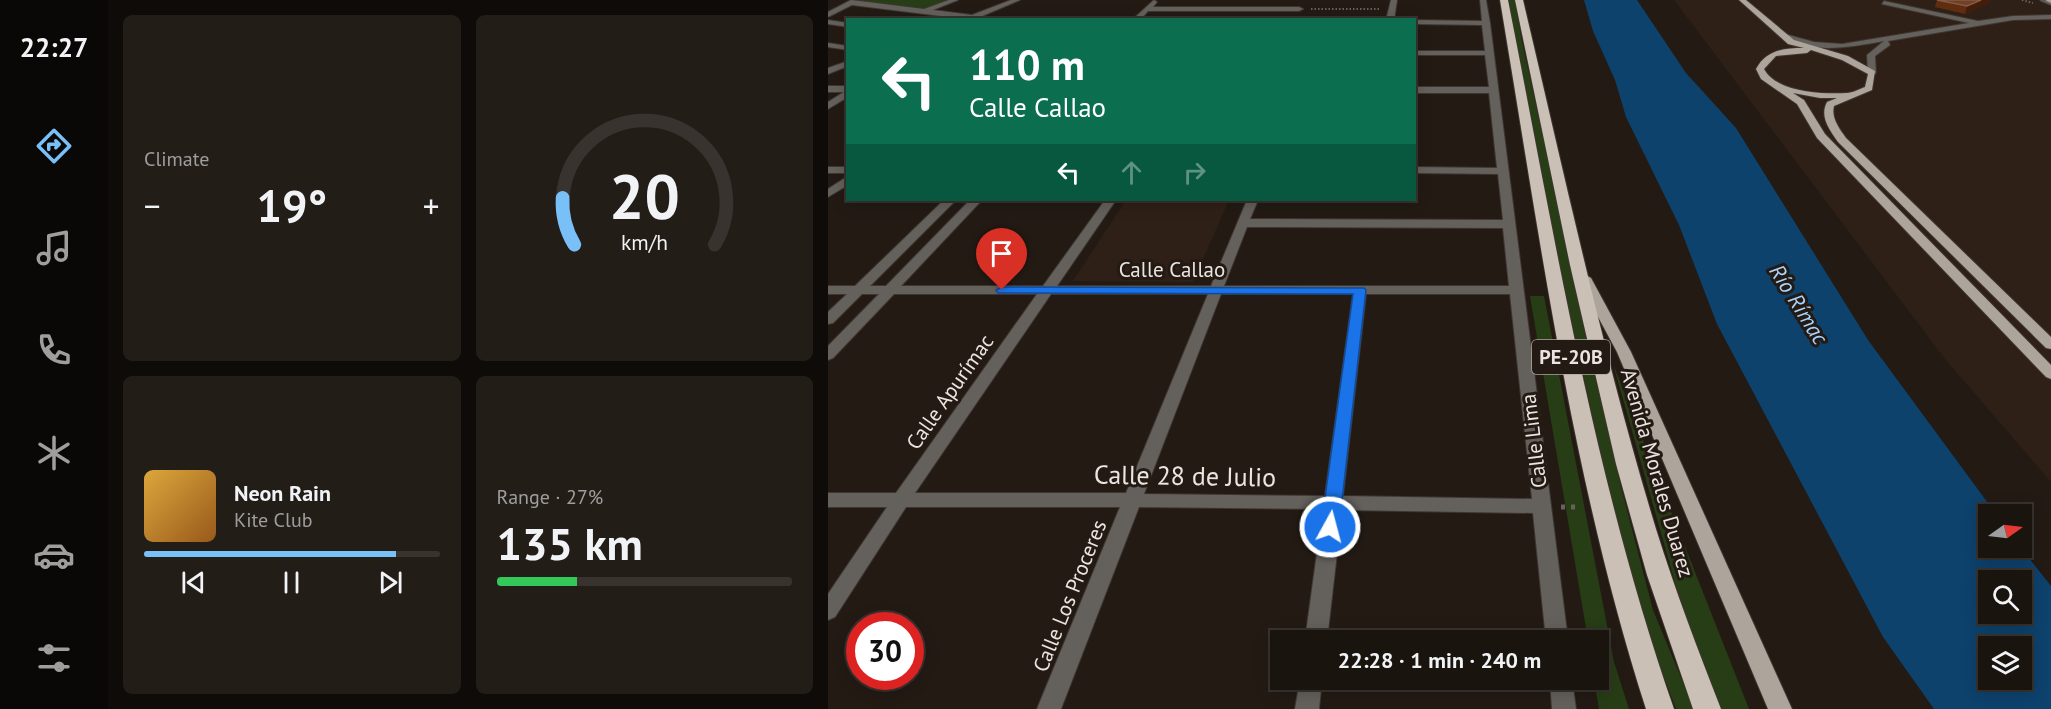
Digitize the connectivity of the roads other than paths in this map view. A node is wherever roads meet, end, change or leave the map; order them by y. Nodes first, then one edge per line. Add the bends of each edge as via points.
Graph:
1 (955, 0) edge
2 (1017, 0) edge
3 (1156, 0) edge
4 (1171, 0) edge
5 (1304, 0) edge
6 (1394, 0) edge
7 (1483, 0) edge
8 (1504, 0) edge
9 (1519, 0) edge
10 (2043, 0) edge
11 (2050, 1) edge
12 (853, 2) edge
13 (1739, 3) edge
14 (1884, 3) dead end
15 (1146, 9) junction
16 (1162, 9) junction
17 (1299, 9) junction
18 (923, 11) junction
19 (828, 15) edge
20 (2051, 17) edge
21 (969, 18) edge
22 (1137, 18) edge
23 (1153, 18) edge
24 (1295, 18) edge
25 (1390, 18) edge
26 (828, 22) edge
27 (1416, 22) edge
28 (1486, 22) junction
29 (846, 24) edge
30 (1982, 24) junction
31 (1785, 36) junction
32 (1901, 38) junction
33 (1885, 40) junction
34 (828, 45) edge
35 (846, 48) edge
36 (1821, 51) junction
37 (1416, 53) edge
38 (1490, 53) junction
39 (1773, 54) junction
40 (846, 63) edge
41 (828, 71) edge
42 (1872, 73) junction
43 (1779, 86) junction
44 (828, 89) edge
45 (1416, 90) edge
46 (1494, 90) junction
47 (846, 91) edge
48 (846, 92) edge
49 (1855, 94) junction
50 (828, 106) edge
51 (828, 170) edge
52 (846, 170) edge
53 (1416, 170) edge
54 (1503, 171) junction
55 (846, 180) edge
56 (828, 194) edge
57 (949, 201) edge
58 (975, 201) edge
59 (1109, 201) edge
60 (1252, 201) edge
61 (1243, 223) junction
62 (1509, 224) junction
63 (1580, 272) junction
64 (828, 290) edge
65 (858, 290) junction
66 (890, 290) junction
67 (1047, 290) junction
68 (1360, 290) junction
69 (1516, 290) junction
70 (1216, 291) junction
71 (828, 320) edge
72 (2051, 345) edge
73 (828, 355) edge
74 (2051, 374) edge
75 (828, 500) edge
76 (901, 500) junction
77 (1132, 500) junction
78 (1333, 504) junction
79 (1541, 506) junction
80 (828, 611) edge
81 (1317, 630) edge
82 (1556, 630) edge
83 (1310, 690) edge
84 (1562, 690) edge
85 (1049, 709) edge
86 (1307, 709) edge
87 (1564, 709) edge
88 (1660, 709) edge
89 (1707, 709) edge
90 (1780, 709) edge

1 - 18 street
2 - 21 street
3 - 15 street
4 - 16 street
5 - 17 street
6 - 25 street
7 - 28 street, Calle Lima
8 - 88 highway, PE-20B via 1603,508 1640,650
9 - 63 highway, Avenida Morales Duarez / PE-20B
10 - 11 street
12 - 18 street
12 - 19 street
13 - 31 main road
13 - 39 main road via 1774,40 1777,48
14 - 30 street
15 - 16 street
15 - 22 street
16 - 17 street
16 - 23 street
17 - 24 street
18 - 21 street
20 - 30 street
26 - 29 street
27 - 28 street
28 - 38 street, Calle Lima
30 - 32 street
31 - 33 street via 1831,46
31 - 36 main road via 1791,42
32 - 33 street
32 - 42 street via 1871,55
33 - 36 street via 1856,49
34 - 35 street
36 - 39 main road
36 - 42 main road via 1854,61
37 - 38 street
38 - 46 street, Calle Lima
39 - 43 main road via 1763,60 1760,69 1764,77
40 - 41 street
42 - 49 main road via 1869,87
43 - 49 main road via 1820,95
43 - 74 main road via 1801,102 1821,136
44 - 47 street
45 - 46 street
46 - 54 street, Calle Lima
48 - 50 street
49 - 72 main road via 1836,100 1827,109 1842,140
51 - 52 street
53 - 54 street
54 - 62 street, Calle Lima
55 - 56 street
57 - 65 street
58 - 66 street
59 - 67 street, Calle Apurímac
60 - 61 street, Calle Los Proceres
61 - 62 street
61 - 70 street, Calle Los Proceres
62 - 69 street, Calle Lima
63 - 89 highway, Avenida Morales Duarez / PE-20B via 1645,529
63 - 90 main road via 1624,352
64 - 65 street, Calle Callao
65 - 66 street, Calle Callao
65 - 71 street
66 - 67 street, Calle Callao
66 - 73 street
67 - 70 street, Calle Callao
67 - 76 street, Calle Apurímac
68 - 69 street, Calle Callao
68 - 70 street, Calle Callao
68 - 78 street
69 - 79 street, Calle Lima
70 - 77 street, Calle Los Proceres
75 - 76 street, Calle 28 de Julio
76 - 77 street, Calle 28 de Julio
76 - 80 street, Calle Apurímac
77 - 78 street, Calle 28 de Julio
77 - 85 street, Calle Los Proceres
78 - 79 street, Calle 28 de Julio
78 - 81 street
79 - 82 street, Calle Lima
83 - 86 street
84 - 87 street

